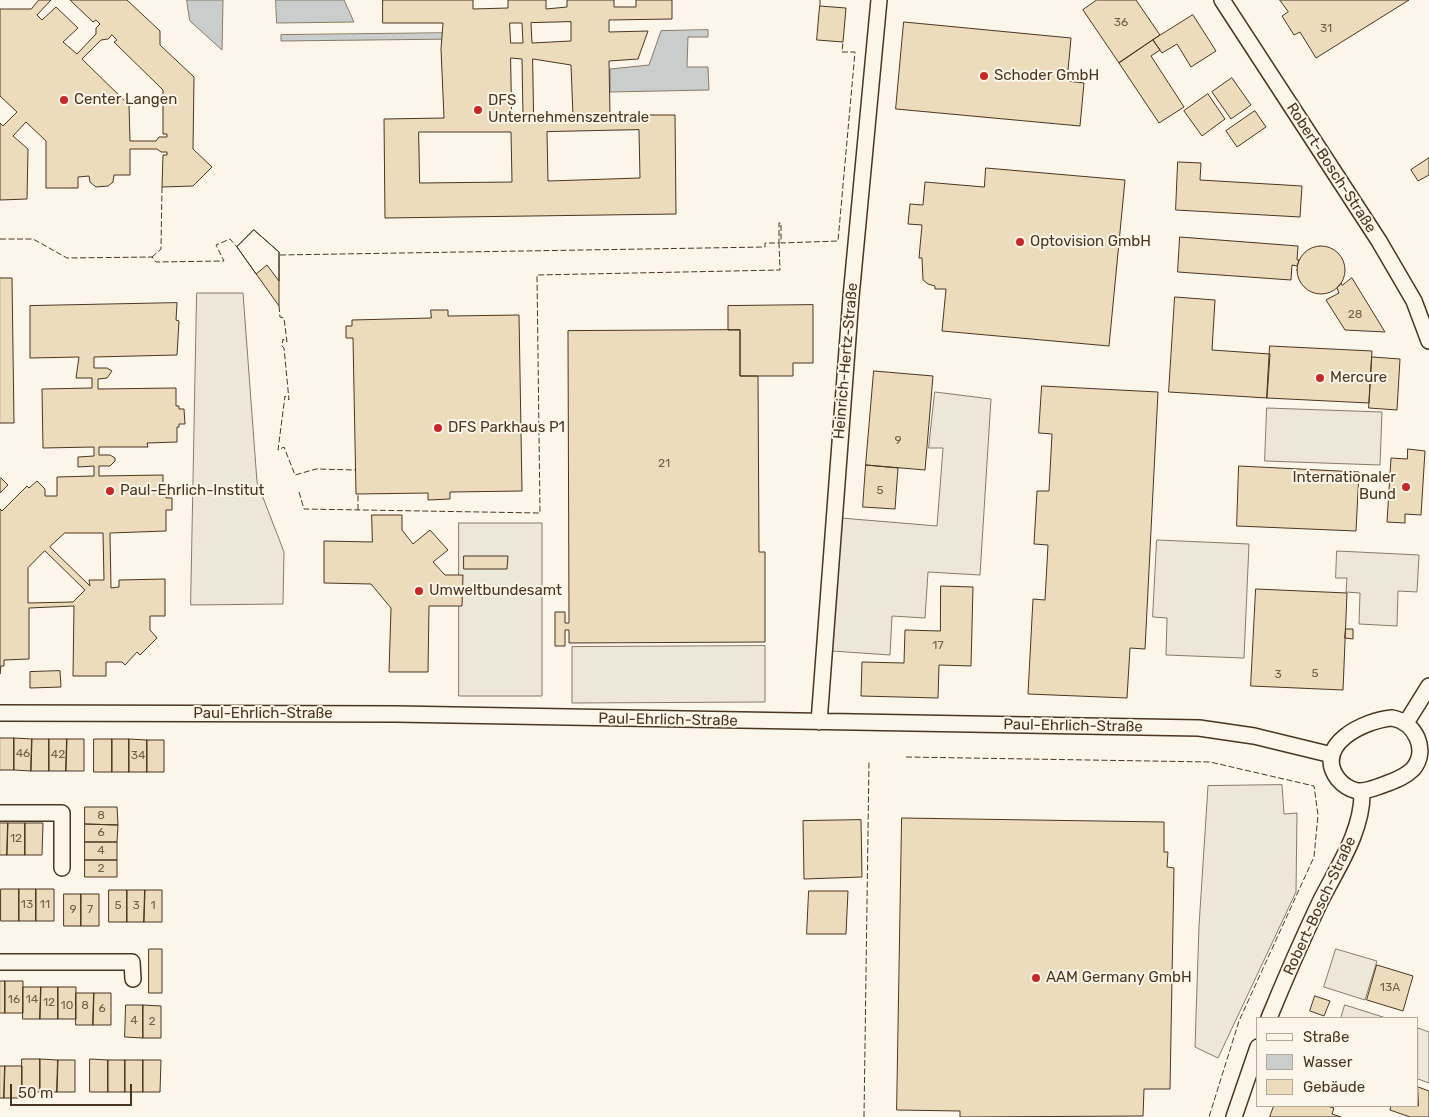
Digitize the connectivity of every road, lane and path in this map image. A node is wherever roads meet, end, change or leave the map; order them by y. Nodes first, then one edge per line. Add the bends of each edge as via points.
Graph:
1 (879, 0) edge
2 (1222, 0) edge
3 (1429, 341) edge
4 (1429, 686) edge
5 (0, 713) edge
6 (819, 722) junction
7 (1406, 723) junction
8 (1425, 752) edge
9 (1332, 755) junction
10 (1362, 792) junction
11 (0, 813) edge
12 (62, 868) dead end
13 (0, 962) edge
14 (133, 978) dead end
15 (1269, 1017) edge
16 (1256, 1053) edge
17 (1234, 1117) edge

1 - 6 street, Heinrich-Hertz-Straße via 851,297
2 - 3 street, Robert-Bosch-Straße via 1379,241 1414,301
4 - 7 street
5 - 6 street, Paul-Ehrlich-Straße via 396,714
6 - 9 street, Paul-Ehrlich-Straße via 1200,728 1254,736
7 - 8 street via 1417,734
7 - 9 street via 1387,718 1351,731 1338,743
8 - 10 street via 1406,774
9 - 10 street via 1333,767 1340,781 1352,790
10 - 15 street, Robert-Bosch-Straße via 1355,829
11 - 12 street via 62,813
13 - 14 street via 132,962
16 - 17 street

